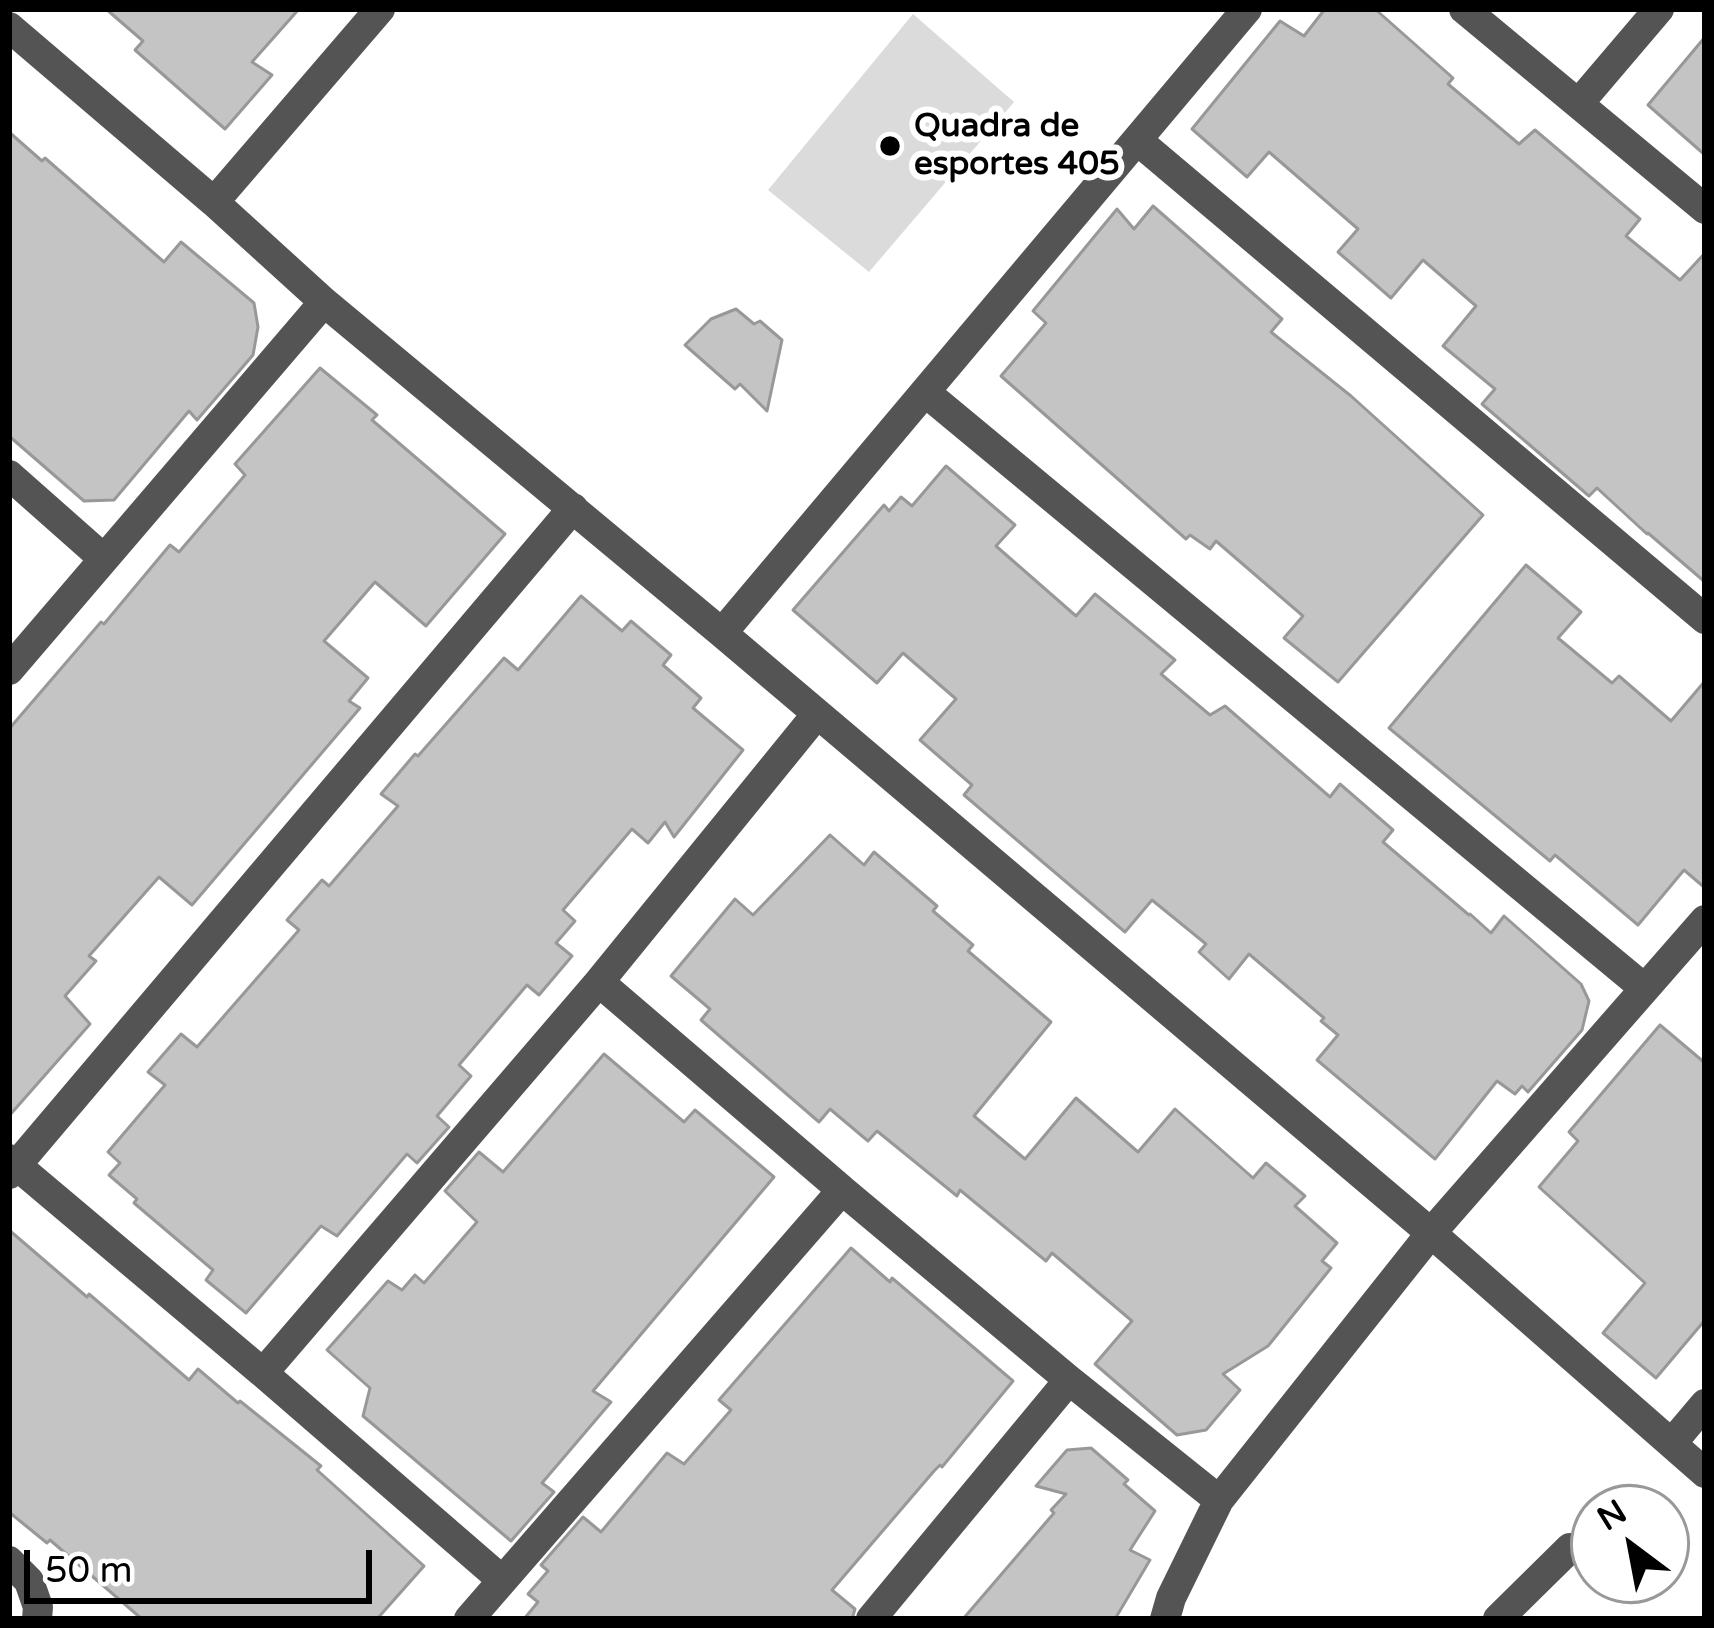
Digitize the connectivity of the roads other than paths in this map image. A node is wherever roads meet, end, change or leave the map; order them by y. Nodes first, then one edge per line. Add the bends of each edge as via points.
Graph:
1 (380, 9) edge
2 (1464, 9) edge
3 (1659, 9) edge
4 (1242, 11) edge
5 (9, 27) edge
6 (1579, 103) junction
7 (1137, 140) junction
8 (214, 202) junction
9 (1705, 208) edge
10 (325, 302) junction
11 (925, 392) junction
12 (9, 475) edge
13 (573, 508) junction
14 (104, 559) junction
15 (1705, 619) edge
16 (722, 633) junction
17 (9, 670) edge
18 (817, 714) junction
19 (1705, 920) edge
20 (599, 982) junction
21 (1644, 988) junction
22 (12, 1166) edge
23 (842, 1190) junction
24 (1431, 1233) junction
25 (263, 1373) junction
26 (1069, 1380) junction
27 (1705, 1404) edge
28 (1672, 1443) junction
29 (1705, 1473) edge
30 (1219, 1500) junction
31 (1570, 1548) dead end
32 (9, 1561) edge
33 (502, 1580) junction
34 (37, 1619) edge
35 (470, 1619) edge
36 (871, 1619) edge
37 (1165, 1619) edge
38 (1498, 1619) edge

1 - 8 street
2 - 6 street
3 - 6 street
4 - 7 street
5 - 8 street
6 - 9 street
7 - 11 street
7 - 15 street
8 - 10 street
10 - 13 street
10 - 14 street
11 - 16 street
11 - 21 street
12 - 14 street
13 - 16 street
13 - 22 street
14 - 17 street
16 - 18 street
18 - 20 street
18 - 24 street
19 - 21 street
20 - 23 street
20 - 25 street
21 - 24 street
22 - 25 street
23 - 26 street
23 - 33 street
24 - 28 street
24 - 30 street
25 - 33 street
26 - 30 street
26 - 36 street
27 - 28 street
28 - 29 street
30 - 37 street
31 - 38 street
32 - 34 street via 29,1581
33 - 35 street

